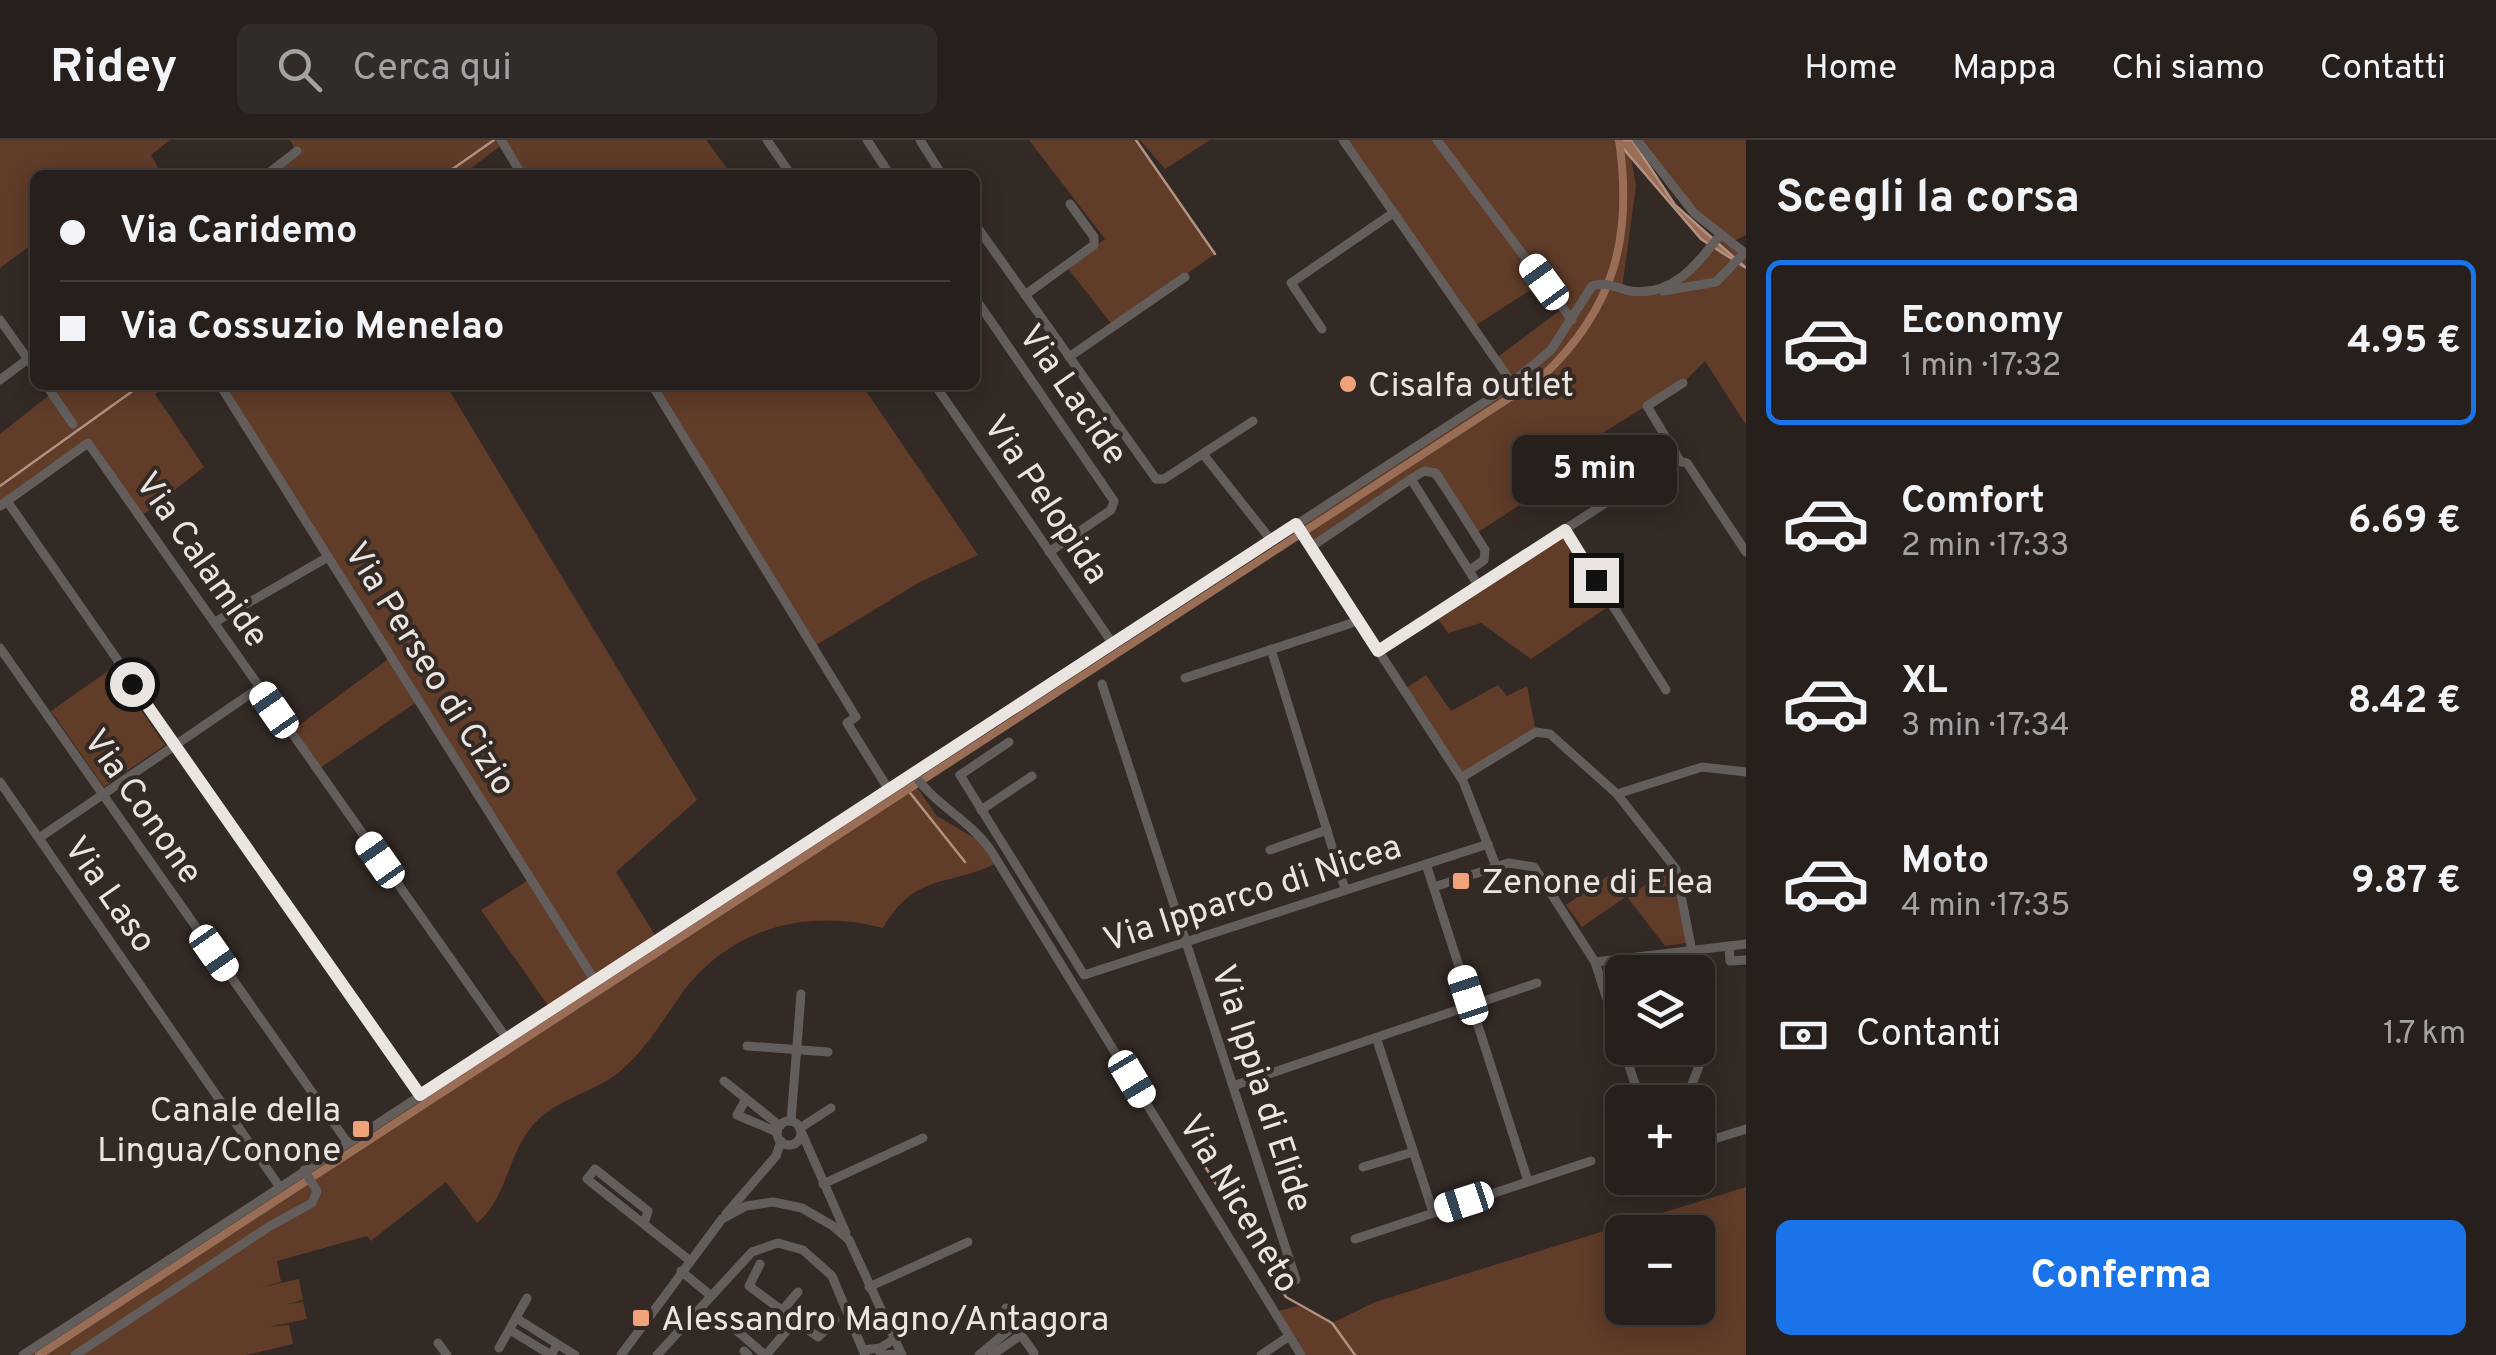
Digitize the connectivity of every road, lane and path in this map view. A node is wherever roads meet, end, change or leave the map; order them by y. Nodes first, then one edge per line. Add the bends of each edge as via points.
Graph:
1 (766, 140) edge
2 (866, 140) edge
3 (1343, 140) edge
4 (1438, 140) edge
5 (1638, 140) edge
6 (923, 141) edge
7 (502, 142) edge
8 (297, 151) dead end
9 (272, 170) edge
10 (519, 170) edge
11 (787, 170) edge
12 (887, 170) edge
13 (939, 170) edge
14 (1070, 204) dead end
15 (1393, 213) junction
16 (980, 231) edge
17 (1719, 236) junction
18 (1744, 254) edge
19 (1689, 272) junction
20 (1185, 277) dead end
21 (1695, 287) junction
22 (1650, 292) junction
23 (1025, 295) junction
24 (980, 305) edge
25 (0, 320) edge
26 (1572, 320) junction
27 (1322, 329) dead end
28 (1069, 356) junction
29 (28, 359) junction
30 (30, 362) edge
31 (0, 380) edge
32 (1683, 383) dead end
33 (1512, 384) junction
34 (49, 390) edge
35 (223, 390) edge
36 (655, 390) edge
37 (938, 390) edge
38 (1252, 421) dead end
39 (73, 424) dead end
40 (1202, 454) junction
41 (1679, 459) junction
42 (1411, 479) junction
43 (4, 503) edge
44 (1297, 526) junction
45 (1565, 530) junction
46 (1271, 540) junction
47 (1308, 543) junction
48 (1050, 552) junction
49 (1746, 552) edge
50 (328, 557) junction
51 (1470, 570) junction
52 (1478, 585) junction
53 (1358, 620) junction
54 (215, 622) junction
55 (1113, 644) junction
56 (0, 648) edge
57 (1271, 649) junction
58 (1378, 651) junction
59 (1186, 678) dead end
60 (1102, 684) dead end
61 (259, 688) junction
62 (1666, 690) dead end
63 (1009, 742) dead end
64 (173, 744) junction
65 (1746, 772) edge
66 (1032, 776) dead end
67 (916, 777) junction
68 (1462, 778) junction
69 (0, 782) edge
70 (889, 790) junction
71 (1617, 794) junction
72 (103, 795) junction
73 (981, 810) junction
74 (1327, 830) junction
75 (39, 838) junction
76 (1488, 844) junction
77 (1270, 850) dead end
78 (1426, 864) junction
79 (1496, 866) junction
80 (1434, 886) junction
81 (1345, 889) junction
82 (1186, 942) junction
83 (1746, 944) edge
84 (1728, 946) junction
85 (1692, 950) junction
86 (1693, 955) edge
87 (1746, 960) edge
88 (1595, 962) junction
89 (1084, 975) junction
90 (1074, 980) junction
91 (594, 981) junction
92 (1536, 984) dead end
93 (1605, 992) edge
94 (801, 994) dead end
95 (1472, 1007) junction
96 (507, 1039) junction
97 (1377, 1040) junction
98 (746, 1046) dead end
99 (796, 1050) junction
100 (828, 1052) dead end
101 (724, 1080) dead end
102 (1236, 1085) junction
103 (420, 1095) junction
104 (746, 1099) junction
105 (832, 1108) dead end
106 (798, 1127) junction
107 (1746, 1130) edge
108 (779, 1133) junction
109 (924, 1138) dead end
110 (1715, 1139) edge
111 (346, 1142) junction
112 (1413, 1152) junction
113 (1590, 1161) dead end
114 (1363, 1168) dead end
115 (306, 1172) junction
116 (1528, 1181) junction
117 (823, 1184) junction
118 (279, 1186) junction
119 (1432, 1212) junction
120 (722, 1219) junction
121 (644, 1224) junction
122 (1355, 1239) dead end
123 (849, 1240) junction
124 (968, 1242) dead end
125 (689, 1260) junction
126 (760, 1264) dead end
127 (680, 1272) junction
128 (1296, 1280) dead end
129 (869, 1287) junction
130 (798, 1292) dead end
131 (710, 1295) junction
132 (527, 1298) dead end
133 (1006, 1308) dead end
134 (782, 1312) junction
135 (516, 1318) junction
136 (835, 1320) dead end
137 (794, 1322) junction
138 (728, 1323) dead end
139 (1015, 1325) junction
140 (510, 1330) junction
141 (1021, 1334) junction
142 (1288, 1336) junction
143 (895, 1340) junction
144 (438, 1343) dead end
145 (558, 1344) junction
146 (499, 1348) dead end
147 (746, 1351) edge
148 (864, 1352) edge
149 (1034, 1352) dead end
150 (902, 1354) edge
151 (22, 1355) edge
152 (75, 1355) edge
153 (447, 1355) edge
154 (575, 1355) edge
155 (621, 1355) edge
156 (657, 1355) edge
157 (765, 1355) edge
158 (880, 1355) edge
159 (980, 1355) edge
160 (992, 1355) edge
161 (1261, 1355) edge
162 (1301, 1355) edge

1 - 11 street
2 - 12 street
3 - 15 street
4 - 26 street
5 - 17 street
6 - 13 street
7 - 10 street
8 - 9 street
14 - 23 street via 1094,245
15 - 27 street via 1291,283
15 - 33 street
16 - 23 street
17 - 18 street
17 - 19 street
18 - 21 street via 1720,280
19 - 21 street
19 - 22 street
20 - 28 street
21 - 22 street
22 - 26 street via 1597,284
23 - 28 street
24 - 48 street, Via Lacide via 1114,501 1111,510
25 - 29 street
26 - 33 street via 1551,350
28 - 40 street via 1154,477 1164,480
29 - 30 street
29 - 31 street
32 - 41 street via 1647,406
33 - 44 street
34 - 39 street
35 - 50 street, Via Perseo di Cizio
36 - 70 street via 856,717 847,723
37 - 48 street, Via Pelopida
38 - 40 street
40 - 46 street
41 - 45 street
41 - 49 street via 1688,462
42 - 47 street
42 - 51 street
42 - 51 street via 1428,470 1438,475 1485,551
43 - 54 street, Via Calamide via 88,443
43 - 64 street
44 - 46 street
44 - 47 street
45 - 52 street
45 - 62 street
46 - 55 street
47 - 53 street
48 - 55 street, Via Pelopida
50 - 54 street
50 - 91 street, Via Perseo di Cizio
51 - 52 street
52 - 58 street
53 - 57 street
53 - 58 street
54 - 61 street, Via Calamide
55 - 67 street
56 - 72 street, Via Conone
57 - 59 street
57 - 74 street
58 - 68 street
60 - 82 street, Via Ippia di Elide
61 - 64 street
61 - 96 street, Via Calamide
63 - 73 street, Via Ipparco di Nicea via 960,775
64 - 72 street
64 - 103 street
65 - 71 street via 1697,768
66 - 73 street
67 - 70 street
67 - 90 street, Via Niceneto via 984,840
68 - 71 street via 1543,731
68 - 76 street
69 - 75 street, Via Laso
70 - 91 street
71 - 85 street via 1678,872
72 - 75 street
72 - 111 street, Via Conone
73 - 89 street, Via Ipparco di Nicea
74 - 77 street
74 - 81 street
75 - 118 street, Via Laso
76 - 78 street, Via Ipparco di Nicea
76 - 79 street
78 - 80 street
78 - 81 street, Via Ipparco di Nicea
79 - 80 street
79 - 88 street via 1520,862 1536,869
80 - 95 street
81 - 82 street, Via Ipparco di Nicea
82 - 89 street, Via Ipparco di Nicea
82 - 102 street, Via Ippia di Elide
83 - 84 street
84 - 85 street
84 - 87 street via 1730,961
85 - 86 street
85 - 88 street
88 - 93 street
89 - 90 street
90 - 142 street, Via Niceneto
91 - 96 street
92 - 95 street
94 - 99 street
95 - 97 street
95 - 116 street
96 - 103 street
97 - 102 street
97 - 112 street
98 - 99 street
99 - 100 street
99 - 106 street
101 - 104 street
102 - 128 street, Via Ippia di Elide
103 - 111 street
104 - 108 street
104 - 108 street via 737,1115
105 - 106 street
106 - 108 street
106 - 108 street via 796,1142
106 - 117 street
107 - 110 street
108 - 120 street via 776,1156
109 - 117 street
111 - 115 street
112 - 114 street
112 - 119 street
113 - 116 street
115 - 118 street
115 - 152 street via 318,1195 312,1203
116 - 119 street
117 - 123 street
118 - 151 street
119 - 122 street
120 - 123 street via 752,1204 787,1204
120 - 125 street
121 - 121 street via 587,1179 595,1168 648,1210
121 - 125 street
123 - 129 street
124 - 129 street
125 - 127 street
126 - 134 street via 749,1286
127 - 131 street
127 - 155 street
129 - 143 street
130 - 134 street
131 - 148 street via 758,1247 793,1245 834,1279
131 - 156 street
132 - 135 street
133 - 139 street
134 - 137 street
135 - 140 street
135 - 145 street
136 - 137 street via 818,1337
137 - 157 street
138 - 147 street
139 - 141 street
139 - 159 street
140 - 145 street via 551,1355
140 - 146 street
141 - 149 street
141 - 160 street
142 - 161 street
142 - 162 street, Via Niceneto
143 - 148 street
143 - 150 street
144 - 153 street
145 - 154 street
147 - 157 street
150 - 158 street

